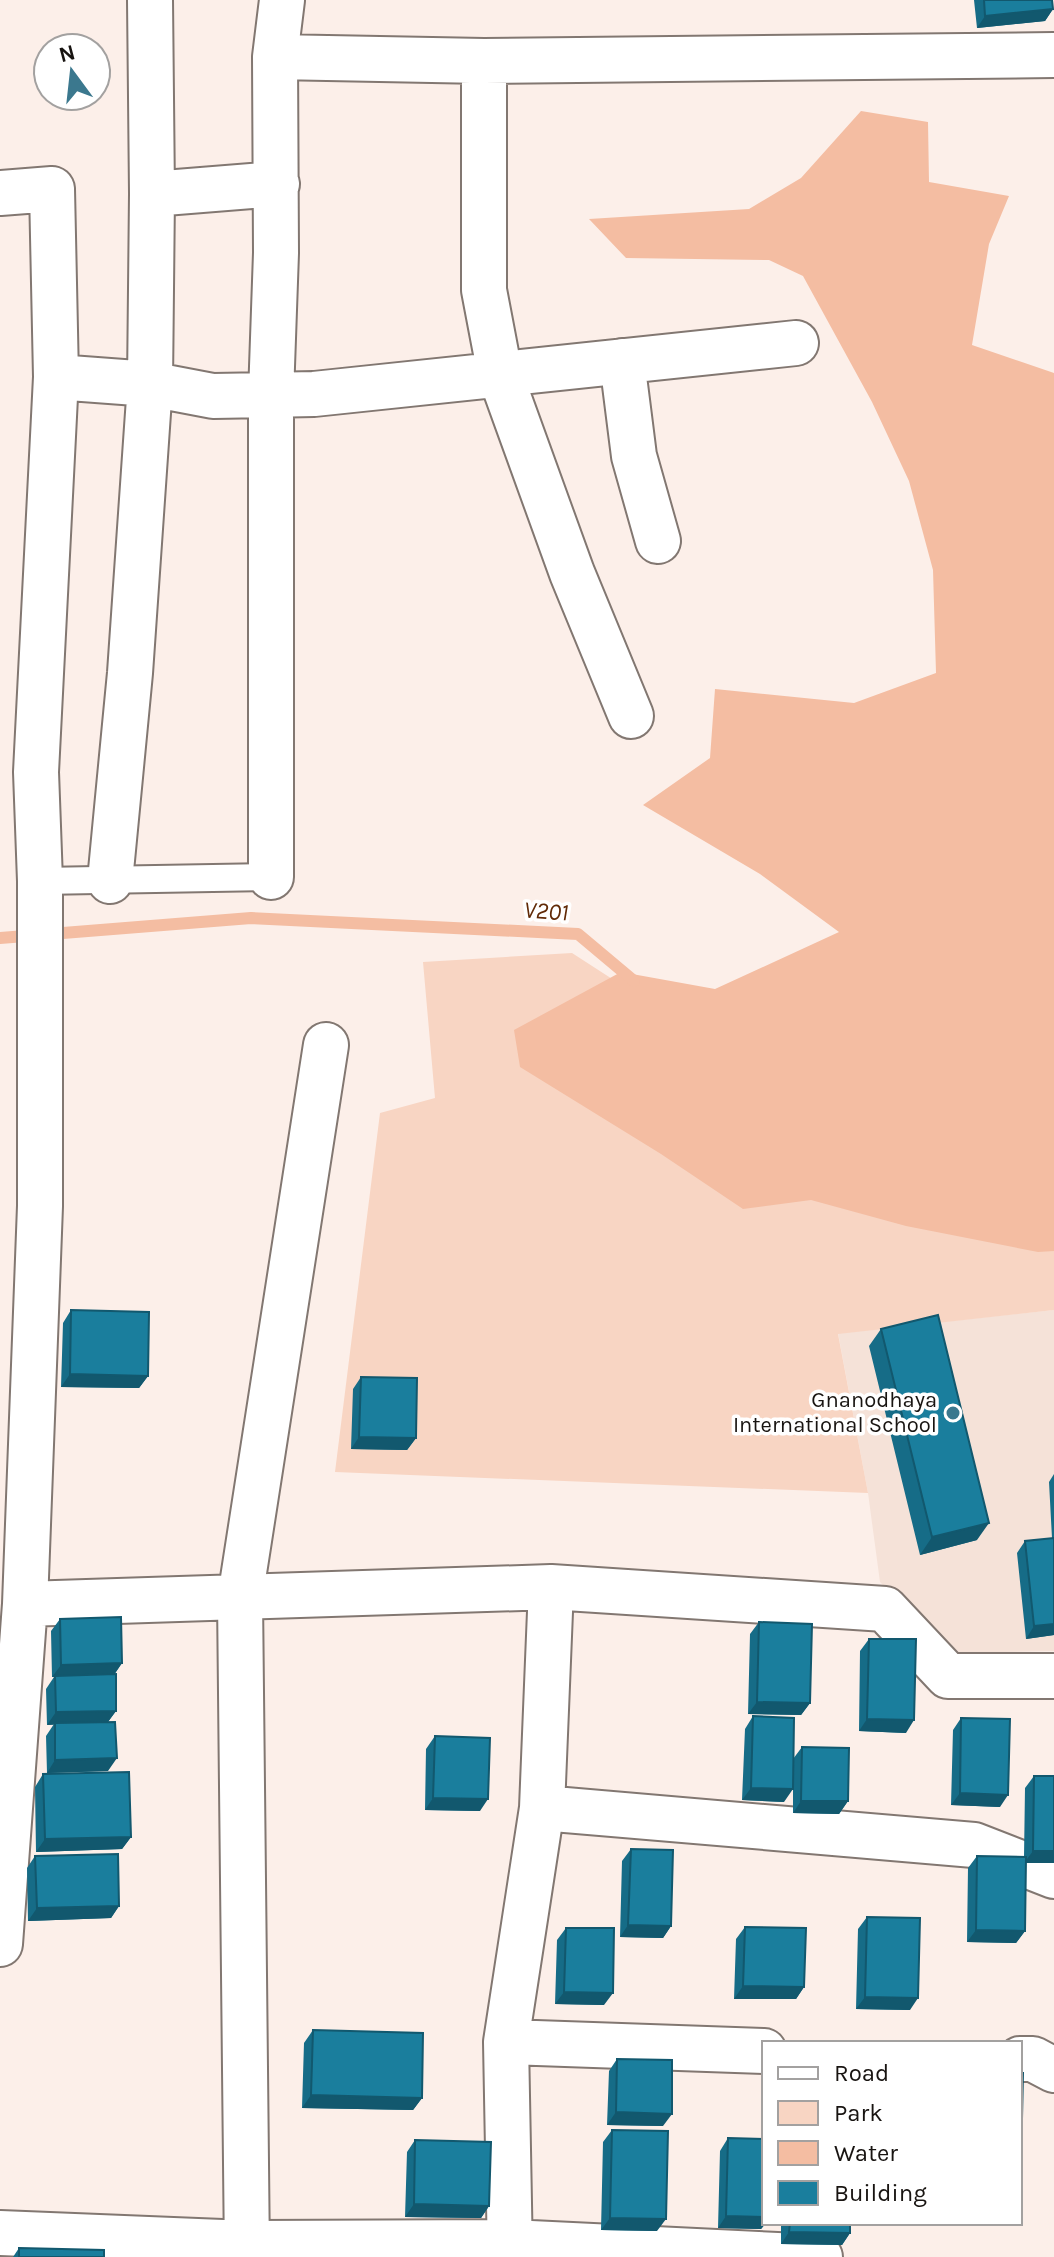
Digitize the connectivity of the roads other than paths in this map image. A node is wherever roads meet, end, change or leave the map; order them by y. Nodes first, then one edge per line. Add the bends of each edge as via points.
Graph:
1 (150, 0) edge
2 (282, 0) edge
3 (1054, 55) edge
4 (275, 57) junction
5 (484, 61) junction
6 (277, 184) junction
7 (0, 193) edge
8 (152, 194) junction
9 (796, 343) dead end
10 (622, 361) junction
11 (500, 374) junction
12 (56, 377) junction
13 (150, 384) junction
14 (271, 395) junction
15 (658, 541) dead end
16 (631, 716) dead end
17 (271, 877) joint
18 (110, 881) junction
19 (40, 917) junction
20 (326, 1045) dead end
21 (551, 1587) junction
22 (240, 1598) junction
23 (25, 1604) junction
24 (1054, 1676) edge
25 (542, 1808) junction
26 (1054, 1876) edge
27 (0, 1944) edge
28 (506, 2042) junction
29 (762, 2051) edge
30 (1022, 2059) edge
31 (1054, 2070) edge
32 (0, 2233) edge
33 (510, 2249) edge
34 (247, 2250) edge
35 (820, 2257) edge

1 - 8 street
2 - 4 street
3 - 5 street
4 - 5 street
4 - 6 street
5 - 11 street via 484,290
6 - 8 street
6 - 14 street
7 - 12 street via 52,189
8 - 13 street
9 - 10 street
10 - 11 street
10 - 15 street via 634,456
11 - 14 street
11 - 16 street
12 - 13 street
12 - 19 street via 36,772
13 - 14 street via 213,396
13 - 18 street
14 - 17 street
17 - 18 lane
18 - 19 lane
19 - 23 street via 40,1206
20 - 22 street
21 - 22 street
21 - 24 street via 885,1609 948,1676
21 - 25 street
22 - 23 street
22 - 34 street
23 - 27 street
25 - 26 street via 974,1845
25 - 28 street
28 - 29 street
28 - 33 street
30 - 31 street
32 - 34 street
33 - 34 street
33 - 35 street

